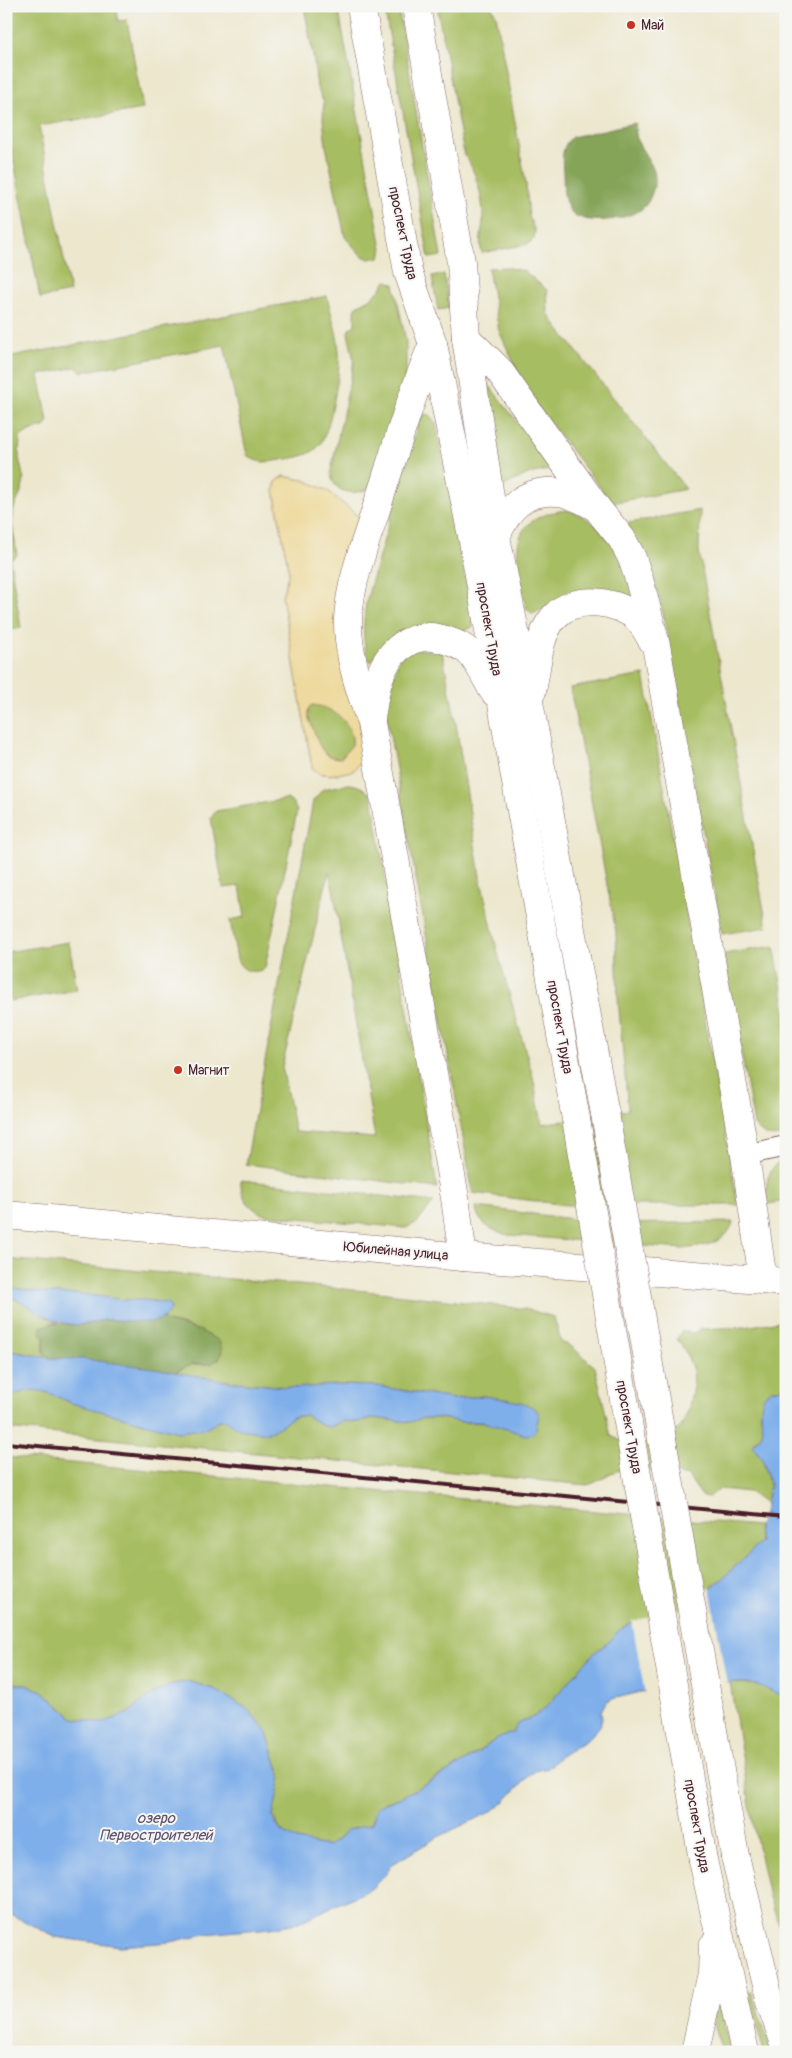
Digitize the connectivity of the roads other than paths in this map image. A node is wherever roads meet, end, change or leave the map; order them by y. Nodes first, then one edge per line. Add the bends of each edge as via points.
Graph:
1 (361, 6) edge
2 (416, 6) edge
3 (466, 338) junction
4 (433, 344) junction
5 (596, 507) junction
6 (496, 537) junction
7 (656, 645) junction
8 (529, 702) junction
9 (503, 708) junction
10 (371, 723) junction
11 (786, 1146) edge
12 (745, 1155) junction
13 (6, 1215) edge
14 (463, 1257) junction
15 (774, 1281) edge
16 (714, 1914) junction
17 (786, 2046) edge
18 (695, 2052) edge
19 (745, 2052) edge

1 - 4 main road, проспект Труда via 408,272
2 - 3 main road, проспект Труда via 461,262
3 - 4 main road
3 - 5 main road via 498,369
3 - 6 main road, проспект Труда
4 - 9 main road, проспект Труда via 474,541
4 - 10 main road via 417,380 372,522 348,619 360,690
5 - 6 main road via 572,495 557,492 534,495 509,510
5 - 7 main road via 622,539 632,558
6 - 8 main road, проспект Труда
7 - 8 main road via 639,620 620,608 585,603 567,607 554,617 545,632
7 - 12 main road
8 - 17 main road, проспект Труда, bridge via 735,1856 770,2002
9 - 10 main road via 469,652 431,636 418,638 395,651 382,669 375,688
9 - 16 main road, проспект Труда, bridge
10 - 14 main road via 452,1178
11 - 12 street
12 - 15 main road
13 - 14 main road, Юбилейная улица
14 - 15 main road, Юбилейная улица
16 - 18 main road via 712,1974
16 - 19 main road, проспект Труда

